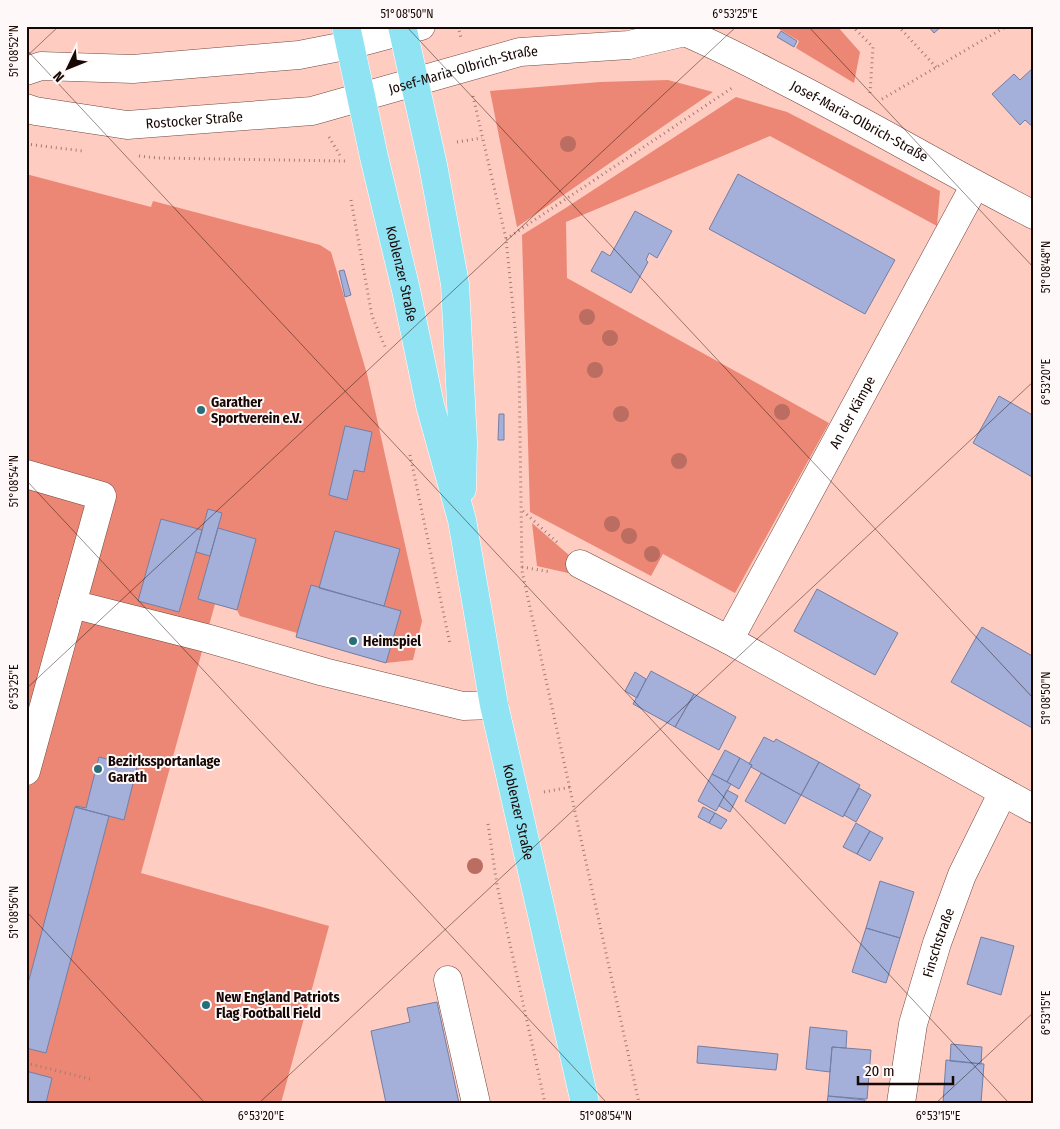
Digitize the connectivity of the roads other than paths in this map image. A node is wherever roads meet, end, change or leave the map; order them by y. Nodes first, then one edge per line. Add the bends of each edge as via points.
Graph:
1 (408, 28) edge
2 (680, 28) edge
3 (348, 36) edge
4 (26, 71) edge
5 (414, 81) junction
6 (361, 98) junction
7 (26, 108) edge
8 (975, 185) junction
9 (1034, 215) edge
10 (26, 474) edge
11 (462, 520) junction
12 (580, 564) road end
13 (72, 604) junction
14 (729, 640) junction
15 (494, 705) junction
16 (26, 772) edge
17 (1003, 792) junction
18 (1034, 809) edge
19 (448, 980) dead end
20 (476, 1103) edge
21 (584, 1103) edge
22 (901, 1103) edge

1 - 3 street
1 - 5 main road, Koblenzer Straße
2 - 5 street, Josef-Maria-Olbrich-Straße via 629,45 520,52
2 - 8 street, Josef-Maria-Olbrich-Straße via 761,69 861,111
3 - 4 street via 299,55 133,69 40,66
3 - 6 main road, Koblenzer Straße
5 - 6 street, Josef-Maria-Olbrich-Straße
5 - 11 main road, Koblenzer Straße via 455,284 463,442
6 - 7 street, Rostocker Straße via 312,111 127,125
6 - 11 main road, Koblenzer Straße via 430,405
8 - 9 street, Josef-Maria-Olbrich-Straße
8 - 14 street, An der Kämpe
10 - 13 street via 102,496
11 - 15 main road, Koblenzer Straße
12 - 14 street
13 - 15 street via 333,675 464,706
13 - 16 street
14 - 17 street
15 - 21 main road, Koblenzer Straße
17 - 18 street
17 - 22 street, Finschstraße via 962,875 937,943 914,1024
19 - 20 street

